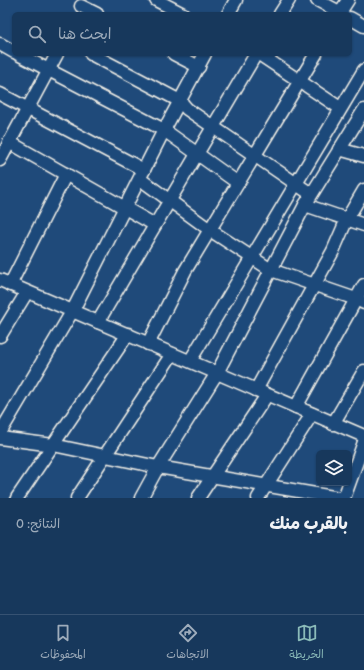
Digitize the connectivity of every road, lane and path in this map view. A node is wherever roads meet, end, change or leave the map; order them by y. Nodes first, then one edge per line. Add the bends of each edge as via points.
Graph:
1 (156, 0) edge
2 (236, 0) edge
3 (289, 0) edge
4 (318, 0) edge
5 (348, 0) edge
6 (81, 7) edge
7 (92, 12) edge
8 (179, 12) edge
9 (229, 12) edge
10 (281, 12) edge
11 (338, 12) edge
12 (344, 12) edge
13 (352, 20) edge
14 (364, 26) edge
15 (0, 44) edge
16 (12, 51) edge
17 (22, 56) edge
18 (56, 56) edge
19 (95, 56) edge
20 (178, 56) edge
21 (204, 56) edge
22 (257, 56) edge
23 (261, 56) edge
24 (315, 56) edge
25 (199, 67) junction
26 (48, 70) junction
27 (362, 76) edge
28 (299, 82) junction
29 (1, 96) edge
30 (180, 101) junction
31 (29, 108) junction
32 (340, 108) junction
33 (364, 110) edge
34 (213, 127) junction
35 (164, 130) junction
36 (9, 142) junction
37 (339, 149) junction
38 (196, 154) junction
39 (255, 154) junction
40 (364, 156) edge
41 (0, 160) edge
42 (66, 174) junction
43 (142, 174) junction
44 (238, 183) junction
45 (295, 184) junction
46 (364, 190) edge
47 (308, 199) junction
48 (169, 200) junction
49 (126, 207) junction
50 (347, 219) junction
51 (155, 225) junction
52 (364, 225) edge
53 (210, 230) junction
54 (251, 257) junction
55 (271, 270) junction
56 (5, 282) edge
57 (314, 285) junction
58 (364, 285) edge
59 (27, 292) junction
60 (360, 301) edge
61 (73, 310) junction
62 (98, 322) junction
63 (128, 334) junction
64 (0, 336) edge
65 (148, 344) junction
66 (172, 354) junction
67 (190, 361) junction
68 (364, 371) edge
69 (217, 373) junction
70 (261, 393) junction
71 (296, 407) junction
72 (312, 414) junction
73 (333, 424) junction
74 (0, 433) edge
75 (364, 436) edge
76 (0, 438) edge
77 (364, 442) edge
78 (52, 445) junction
79 (103, 457) junction
80 (158, 467) junction
81 (212, 477) junction
82 (266, 487) junction
83 (17, 498) edge
84 (77, 498) edge
85 (141, 498) edge
86 (198, 498) edge
87 (258, 498) edge
88 (339, 498) edge
89 (344, 498) edge

1 - 8 street
2 - 9 street
3 - 10 street
4 - 11 street
5 - 12 street
6 - 7 street
13 - 14 street
15 - 16 street
17 - 26 street
18 - 26 street
19 - 30 street
20 - 25 street
21 - 25 street
22 - 34 street
23 - 28 street
24 - 28 street
25 - 30 street
26 - 31 street
26 - 35 street
27 - 32 street
28 - 32 street
28 - 39 street
29 - 31 street
30 - 34 street
30 - 35 street
31 - 36 street
31 - 43 street
32 - 45 street
33 - 37 street
34 - 38 street
34 - 39 street
35 - 38 street
35 - 43 street
36 - 41 street
36 - 42 street
37 - 40 street
37 - 47 street
38 - 44 street
38 - 48 street
39 - 44 street
39 - 45 street
42 - 49 street
42 - 56 street
43 - 48 street
43 - 49 street
44 - 53 street
45 - 47 street
45 - 54 street
46 - 50 street
47 - 50 street
47 - 55 street
48 - 51 street
48 - 53 street
49 - 51 street
49 - 61 street
50 - 52 street
50 - 57 street
51 - 62 street
53 - 54 street
53 - 65 street via 185,271
54 - 55 street
54 - 67 street
55 - 57 street
55 - 69 street
56 - 59 street
57 - 60 street
57 - 70 street
58 - 60 street
59 - 61 street
59 - 64 street
60 - 71 street
61 - 62 street
61 - 74 street
62 - 63 street
63 - 65 street
63 - 78 street
65 - 66 street
66 - 67 street
66 - 79 street
67 - 69 street
68 - 73 street
69 - 70 street
69 - 80 street
70 - 71 street
70 - 81 street
71 - 72 street
72 - 73 street
72 - 82 street
73 - 75 street
76 - 78 street
77 - 89 street
78 - 79 street
78 - 83 street
79 - 80 street
79 - 84 street
80 - 81 street
80 - 85 street
81 - 82 street
81 - 86 street
82 - 87 street
82 - 88 street

